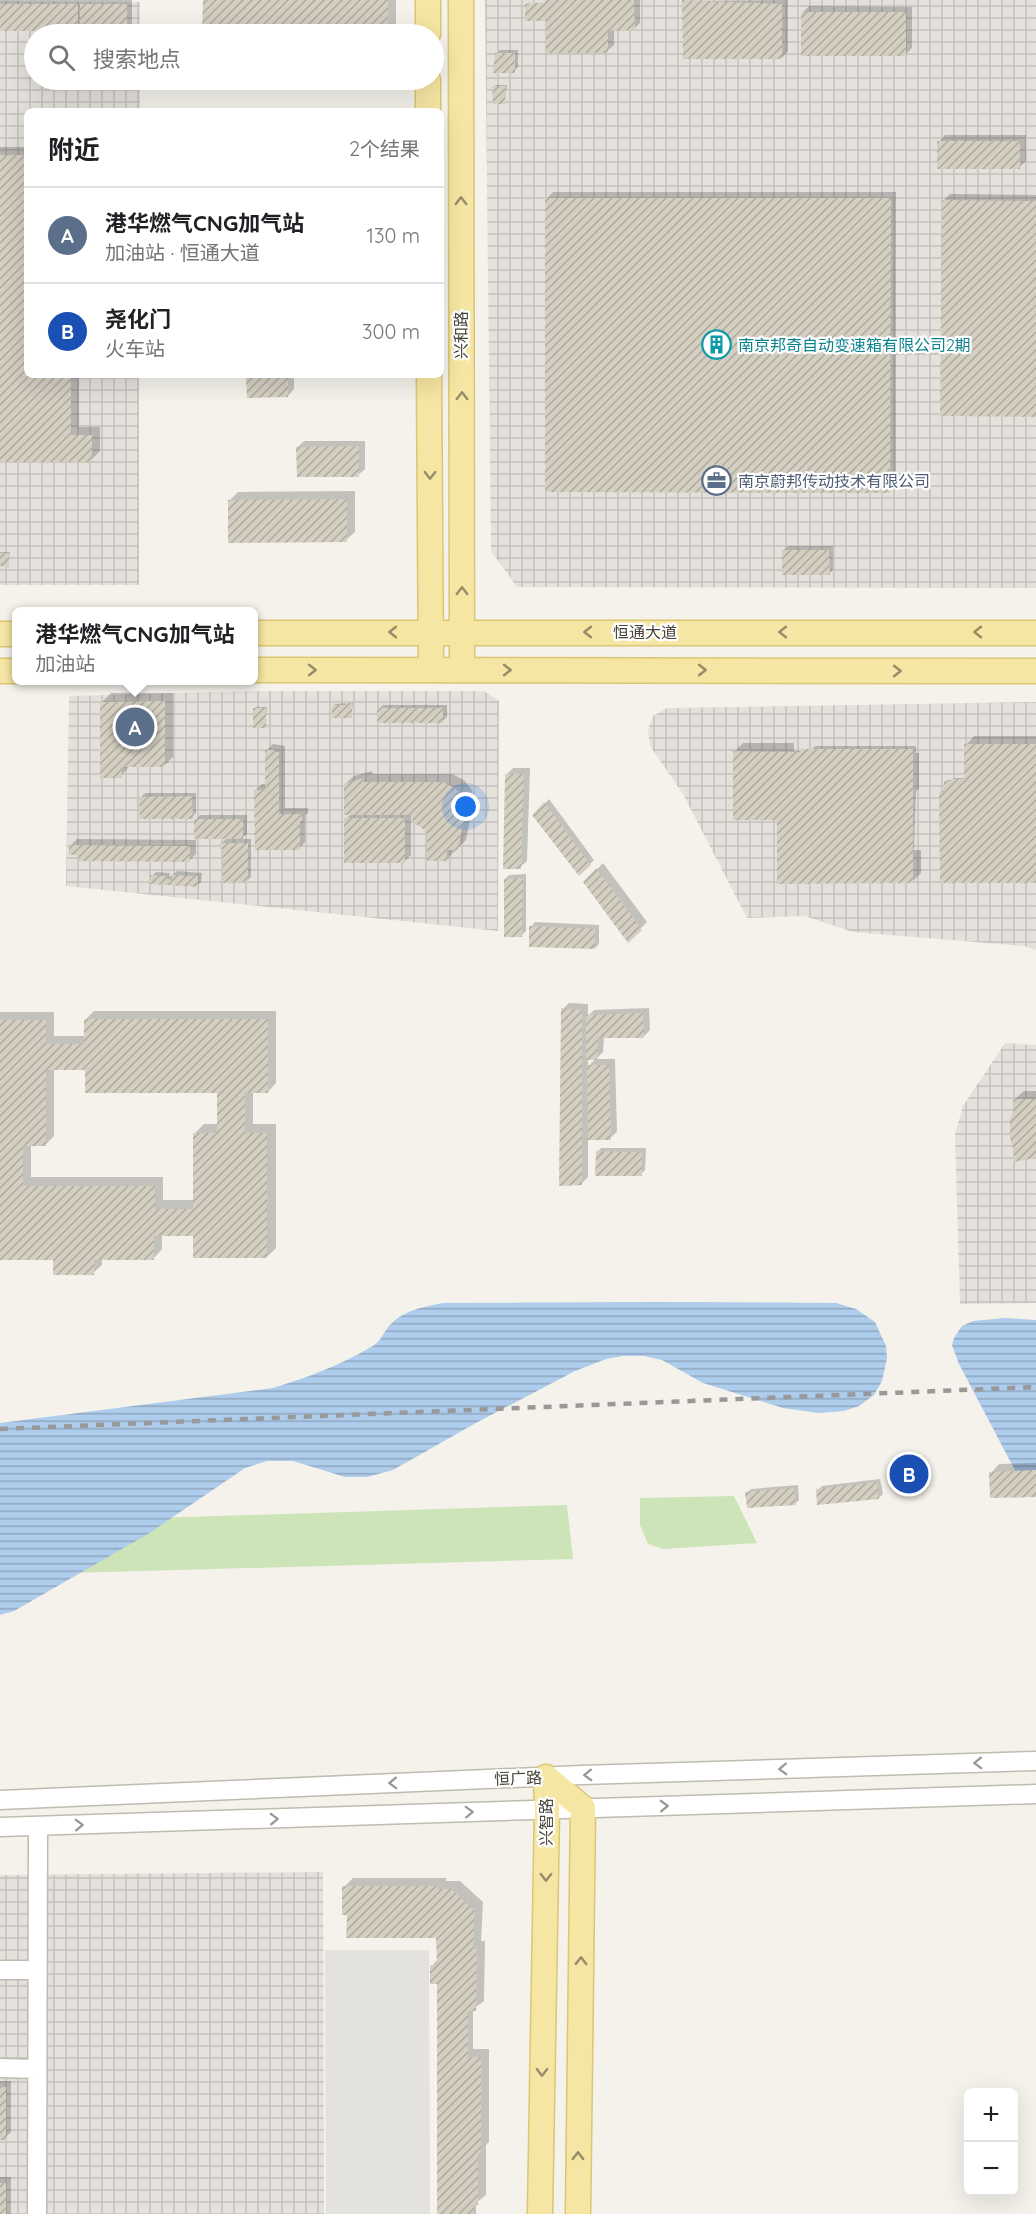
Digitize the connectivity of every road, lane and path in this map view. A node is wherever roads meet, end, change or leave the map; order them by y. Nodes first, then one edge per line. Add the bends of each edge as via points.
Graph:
1 (428, 0) edge
2 (461, 0) edge
3 (428, 24) edge
4 (428, 90) edge
5 (428, 108) edge
6 (429, 378) edge
7 (431, 632) junction
8 (462, 632) junction
9 (258, 633) edge
10 (1036, 633) edge
11 (258, 670) edge
12 (431, 670) junction
13 (462, 670) junction
14 (1036, 671) edge
15 (1036, 1761) edge
16 (546, 1777) junction
17 (1036, 1794) edge
18 (0, 1800) edge
19 (583, 1808) junction
20 (547, 1809) junction
21 (38, 1826) junction
22 (0, 1827) edge
23 (0, 1970) edge
24 (38, 1970) junction
25 (0, 2068) edge
26 (37, 2069) junction
27 (37, 2214) edge
28 (540, 2214) edge
29 (578, 2214) edge

1 - 3 main road
8 -> 2 main road, 兴和路
4 - 5 main road
6 -> 7 main road
7 - 8 main road, 恒通大道
7 -> 9 main road, 恒通大道
7 - 12 main road
10 -> 8 main road, 恒通大道
8 - 13 main road, 兴和路
11 -> 12 main road
12 - 13 main road
13 -> 14 main road
15 -> 16 street, 恒广路
16 -> 18 street, 恒广路
16 - 19 main road, 兴智路
16 - 20 main road, 兴智路
19 -> 17 street, 恒广路
19 - 20 street, 恒广路
29 -> 19 main road
21 -> 20 street, 恒广路
20 -> 28 main road, 兴智路
21 - 22 street, 恒广路
21 - 24 street
23 - 24 street
24 - 26 street
25 - 26 street
26 - 27 street

